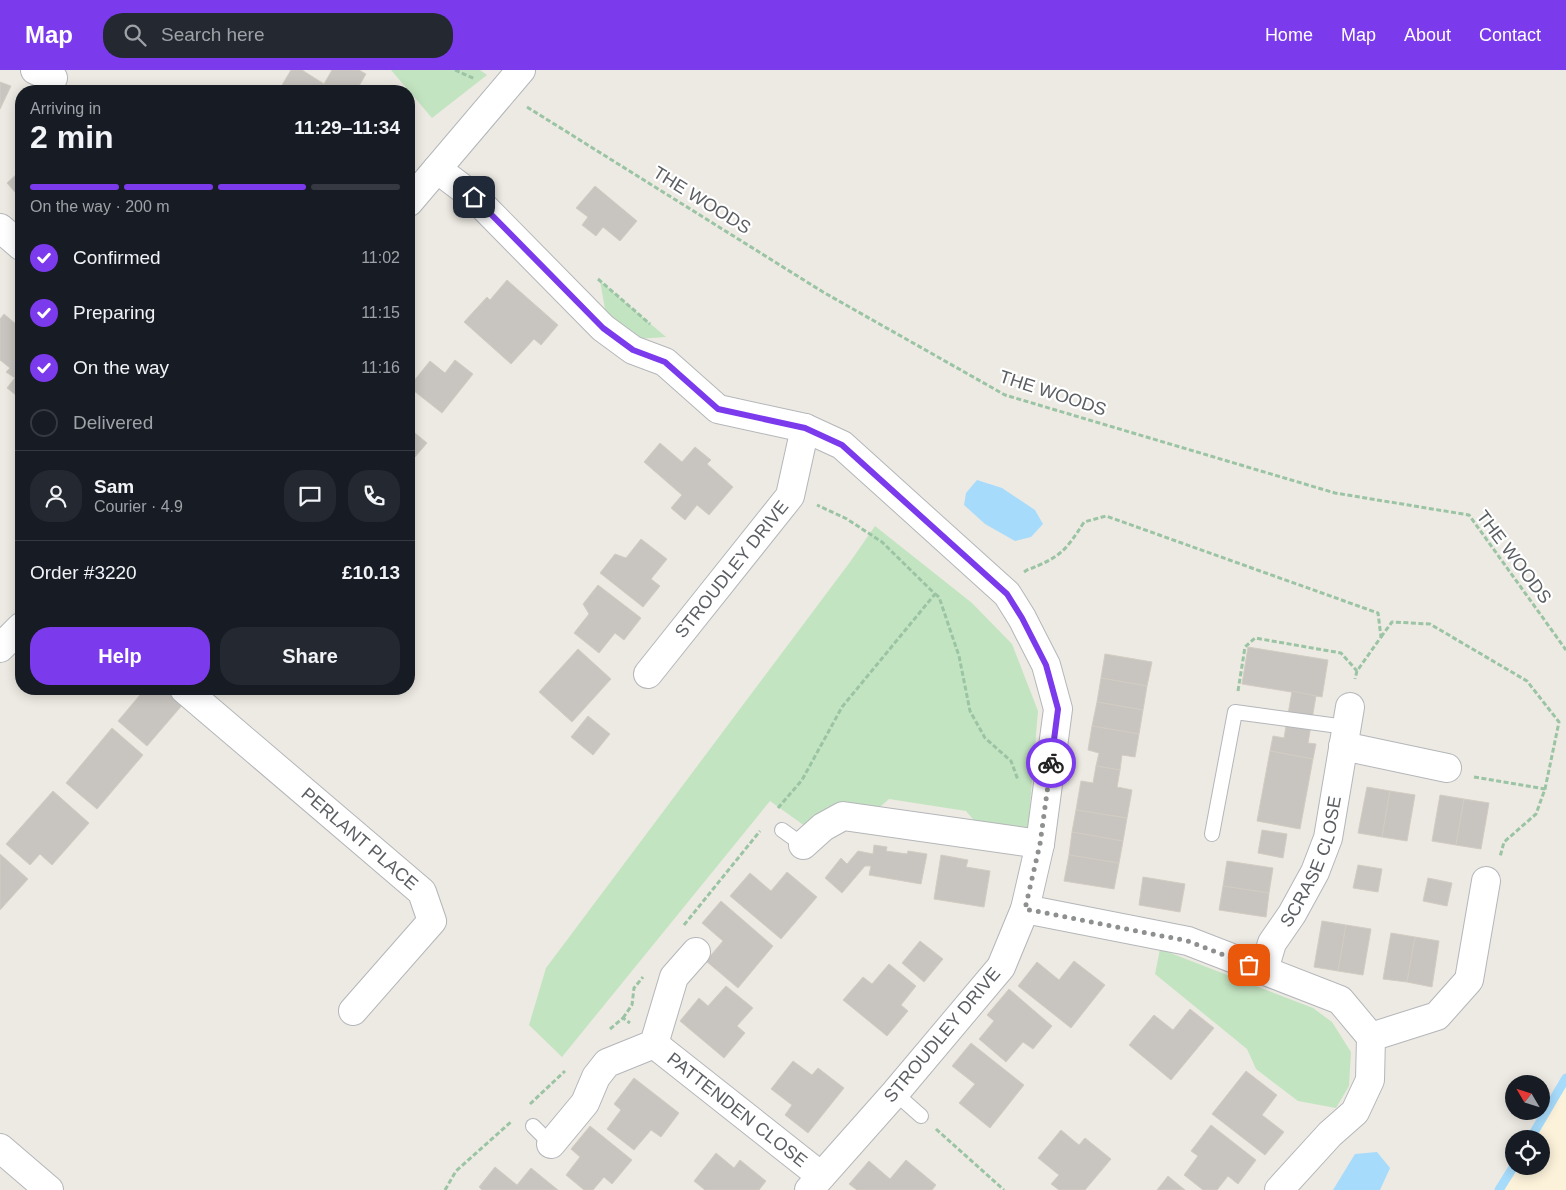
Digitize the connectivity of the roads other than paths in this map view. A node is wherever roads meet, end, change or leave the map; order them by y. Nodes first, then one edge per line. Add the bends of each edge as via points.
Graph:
1 (521, 70) edge
2 (437, 169) junction
3 (415, 195) edge
4 (0, 228) edge
5 (15, 241) edge
6 (805, 428) junction
7 (15, 633) edge
8 (0, 648) edge
9 (648, 674) dead end
10 (191, 695) edge
11 (1346, 727) junction
12 (1447, 768) road end
13 (1212, 834) dead end
14 (792, 838) dead end
15 (1040, 844) junction
16 (1486, 881) road end
17 (1025, 909) junction
18 (696, 952) dead end
19 (1264, 970) junction
20 (353, 1011) dead end
21 (1371, 1037) junction
22 (654, 1044) junction
23 (894, 1093) junction
24 (921, 1116) road end
25 (542, 1135) road end
26 (0, 1148) edge
27 (815, 1183) edge
28 (50, 1190) edge
29 (1279, 1190) edge

1 - 2 street
2 - 3 street
2 - 6 street, STROUDLEY DRIVE via 474,197 603,328 633,350 665,362 718,409
4 - 5 street
6 - 9 street, STROUDLEY DRIVE via 790,496
6 - 15 street, STROUDLEY DRIVE via 842,445 1007,594 1022,618 1046,665 1058,709
7 - 8 street
10 - 20 street, PERLANT PLACE via 422,892 432,921
11 - 12 street
11 - 13 lane via 1235,712
11 - 19 street, SCRASE CLOSE via 1328,838 1315,872 1272,943
14 - 15 street via 844,816
15 - 17 street, STROUDLEY DRIVE
16 - 21 street via 1469,980 1437,1016
17 - 19 street via 1188,941
17 - 23 street, STROUDLEY DRIVE via 1001,967
18 - 22 street, PATTENDEN CLOSE via 674,977
19 - 21 street via 1340,1000
21 - 29 street via 1370,1080 1355,1112 1330,1134
22 - 25 street, PATTENDEN CLOSE via 608,1063 596,1077 585,1103
22 - 27 street, PATTENDEN CLOSE
23 - 24 lane
23 - 27 street, STROUDLEY DRIVE
26 - 28 street

